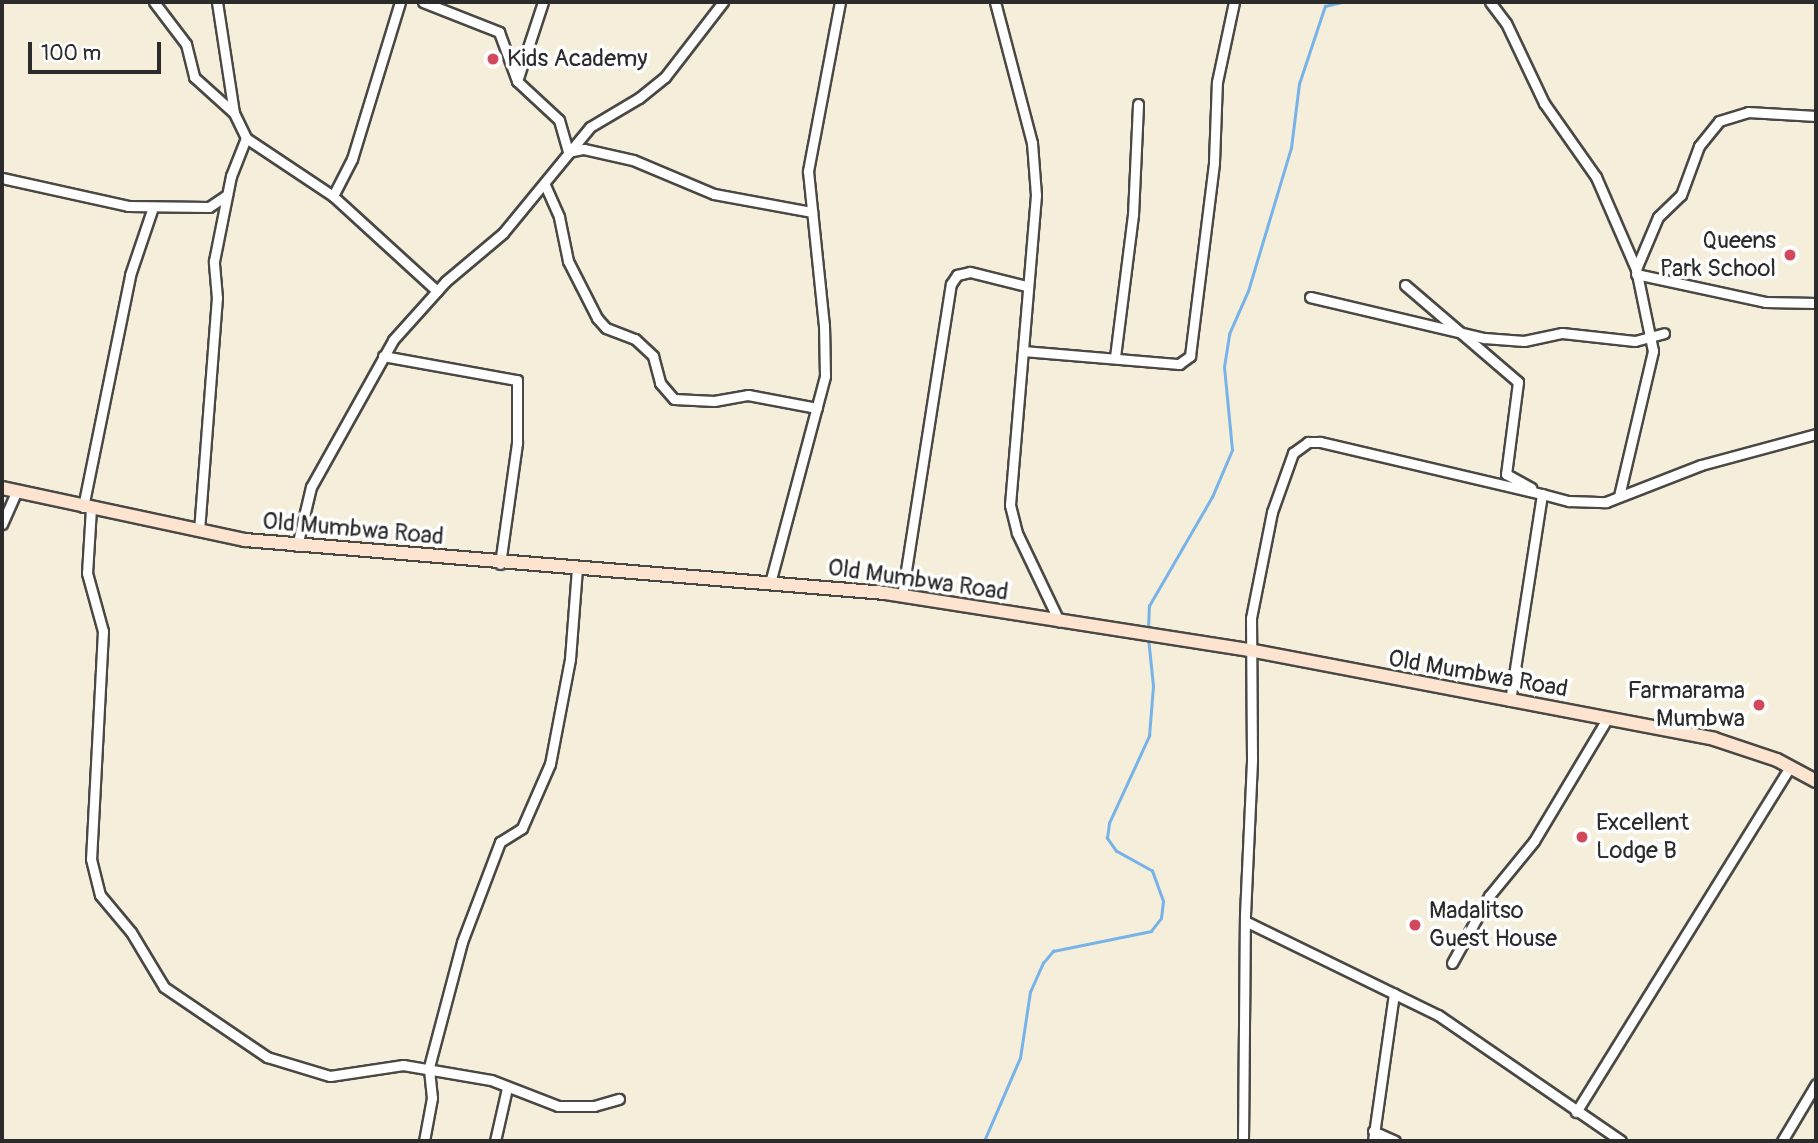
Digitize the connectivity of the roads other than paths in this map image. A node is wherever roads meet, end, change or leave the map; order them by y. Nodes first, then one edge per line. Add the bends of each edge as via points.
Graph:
1 (154, 2) edge
2 (217, 2) edge
3 (400, 2) edge
4 (423, 2) edge
5 (542, 2) edge
6 (723, 2) edge
7 (840, 2) edge
8 (995, 2) edge
9 (1234, 2) edge
10 (1490, 2) edge
11 (517, 81) junction
12 (1139, 104) dead end
13 (234, 113) junction
14 (1816, 116) edge
15 (246, 138) junction
16 (568, 152) junction
17 (2, 178) edge
18 (545, 185) junction
19 (227, 195) junction
20 (333, 196) junction
21 (153, 207) junction
22 (812, 212) junction
23 (1636, 271) junction
24 (1405, 285) dead end
25 (1026, 286) junction
26 (437, 291) junction
27 (1310, 297) dead end
28 (1816, 303) edge
29 (1460, 331) junction
30 (1664, 333) dead end
31 (1653, 338) junction
32 (1023, 351) junction
33 (383, 356) junction
34 (1115, 357) junction
35 (817, 408) junction
36 (1816, 434) edge
37 (2, 488) edge
38 (16, 492) junction
39 (1542, 494) junction
40 (1619, 496) junction
41 (87, 507) junction
42 (2, 524) edge
43 (199, 531) junction
44 (297, 546) junction
45 (500, 564) junction
46 (577, 569) junction
47 (770, 583) junction
48 (902, 596) junction
49 (1059, 621) junction
50 (1249, 650) junction
51 (1510, 701) junction
52 (1607, 719) junction
53 (1790, 767) junction
54 (1816, 781) edge
55 (1245, 921) junction
56 (1452, 963) dead end
57 (1394, 993) junction
58 (429, 1067) junction
59 (1816, 1084) edge
60 (507, 1088) junction
61 (619, 1099) dead end
62 (1576, 1112) junction
63 (1373, 1136) edge
64 (424, 1141) edge
65 (495, 1141) edge
66 (1243, 1141) edge
67 (1395, 1141) edge
68 (1621, 1141) edge
69 (1782, 1141) edge

1 - 13 street via 186,44 191,72
2 - 13 street
3 - 20 street via 352,159
4 - 11 street via 499,32
5 - 11 street
6 - 16 street via 665,76 639,99 599,119
7 - 22 street via 808,171
8 - 25 street via 1035,169 1036,219
9 - 34 street via 1217,82 1214,162 1192,349 1179,364
10 - 23 street via 1506,23 1544,103 1596,177
11 - 16 street via 559,120
12 - 34 street via 1133,215
13 - 15 street
14 - 23 street via 1748,112 1718,121 1699,146 1687,186 1658,217
15 - 19 street
15 - 20 street
16 - 18 street
16 - 22 street via 584,149 633,160 714,194
17 - 21 street
18 - 26 street via 490,247
18 - 35 street via 559,217 568,261 597,318 606,328 635,339 653,356 660,383 674,399 714,401 748,395
19 - 21 street via 209,207
19 - 43 street via 214,261 217,298
20 - 26 street
21 - 41 street via 130,275
22 - 35 street via 824,326 825,376
23 - 28 street via 1765,302
23 - 31 street
24 - 29 street
25 - 32 street
25 - 48 street via 971,272 957,275 951,284
26 - 33 street
27 - 29 street via 1422,326
29 - 31 street via 1524,341 1562,333 1635,341
29 - 39 street via 1518,383 1506,474
30 - 31 street
31 - 40 street via 1650,373
32 - 34 street
32 - 49 street via 1012,464 1012,520
33 - 44 street via 310,487
33 - 45 street via 517,380 517,443
35 - 47 street
36 - 40 street via 1701,465
37 - 38 main road, Old Mumbwa Road
38 - 41 main road, Old Mumbwa Road
38 - 42 street
39 - 40 street via 1590,503
39 - 50 street via 1320,442 1298,447 1284,474 1256,575
39 - 51 street
41 - 43 main road, Old Mumbwa Road
41 - 58 street via 87,573 103,631 99,760 90,826 91,859 100,895 131,932 164,987 267,1057 330,1076 393,1064
43 - 44 main road, Old Mumbwa Road
44 - 45 main road, Old Mumbwa Road
45 - 46 main road, Old Mumbwa Road
46 - 47 main road, Old Mumbwa Road
46 - 58 street via 570,659 550,764 522,828 500,842 440,1012
47 - 48 main road, Old Mumbwa Road
48 - 49 main road, Old Mumbwa Road
49 - 50 main road, Old Mumbwa Road
50 - 51 main road, Old Mumbwa Road
50 - 55 street via 1252,760
51 - 52 main road, Old Mumbwa Road
52 - 53 main road, Old Mumbwa Road via 1714,739
52 - 56 street via 1534,841 1489,896
53 - 54 main road, Old Mumbwa Road
53 - 62 street
55 - 57 street
55 - 66 street
57 - 62 street via 1438,1015
57 - 63 street
58 - 60 street via 491,1080
58 - 64 street via 432,1098
59 - 69 street
60 - 61 street via 558,1106 594,1107
60 - 65 street
62 - 68 street
63 - 67 street

